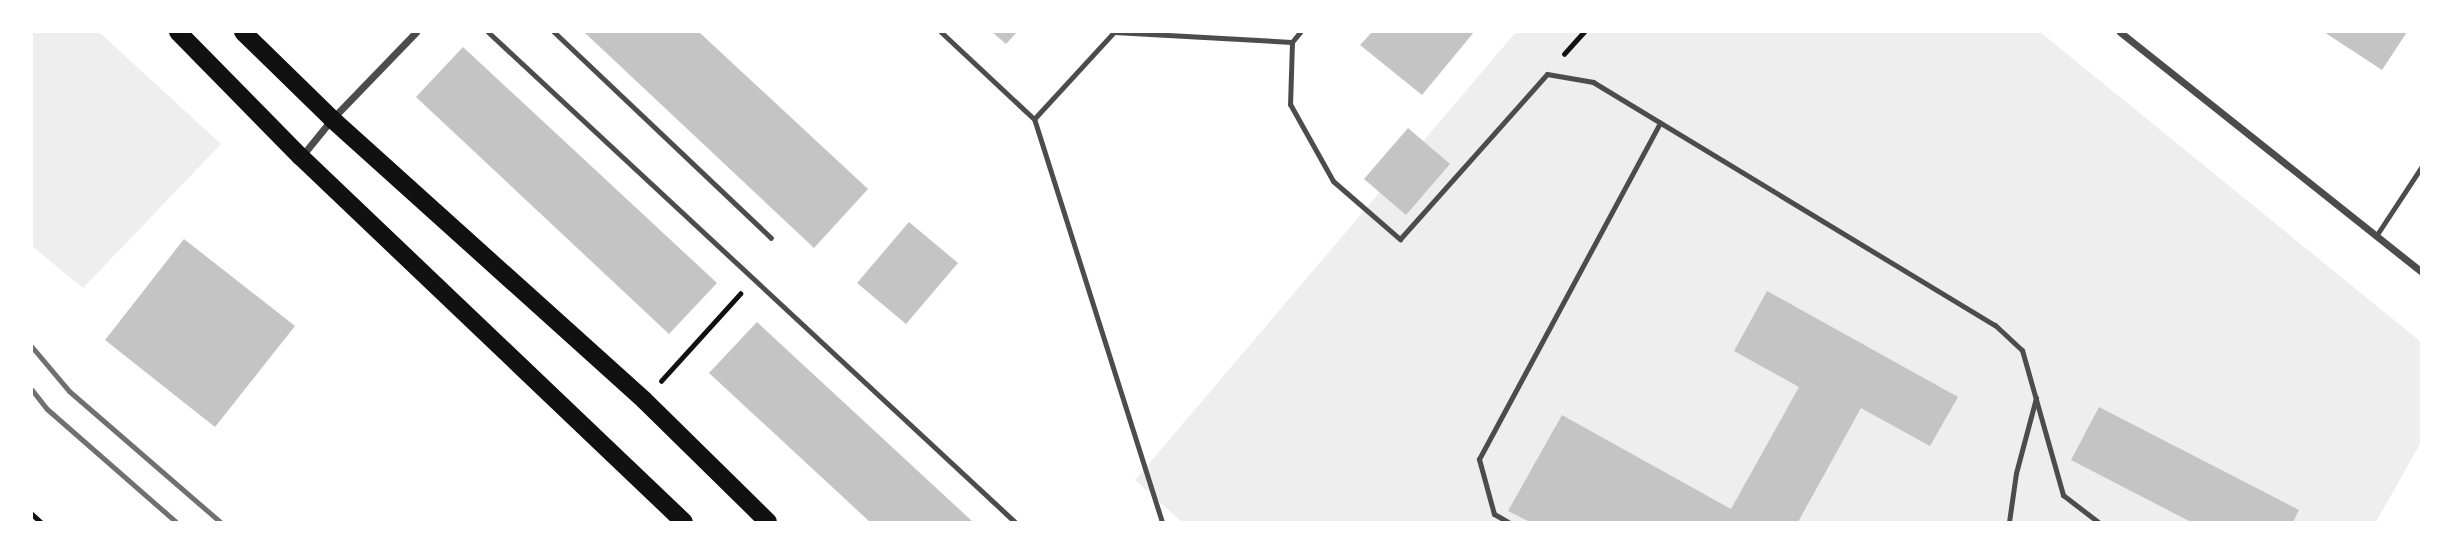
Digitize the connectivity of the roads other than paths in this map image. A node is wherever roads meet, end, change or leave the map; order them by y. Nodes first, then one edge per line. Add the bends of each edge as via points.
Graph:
1 (178, 32) edge
2 (243, 32) edge
3 (416, 32) edge
4 (488, 32) edge
5 (554, 32) edge
6 (941, 32) edge
7 (1300, 32) edge
8 (2120, 32) edge
9 (1293, 41) junction
10 (332, 119) junction
11 (1034, 119) junction
12 (1660, 123) junction
13 (301, 157) junction
14 (2421, 166) edge
15 (2376, 236) junction
16 (771, 238) dead end
17 (2421, 272) edge
18 (2036, 395) junction
19 (684, 523) edge
20 (768, 523) edge
21 (1015, 523) edge
22 (1162, 523) edge
23 (1508, 523) edge
24 (2009, 523) edge
25 (2098, 523) edge

1 - 13 main road
2 - 10 main road
3 - 10 street
4 - 21 lane
5 - 16 lane
6 - 11 lane
7 - 9 lane
8 - 15 street
9 - 11 lane via 1114,32
9 - 12 lane via 1290,104 1333,181 1401,239 1547,74 1593,82
10 - 13 street
10 - 20 main road via 644,400
11 - 22 lane
12 - 18 lane via 1995,325 2022,350
12 - 23 lane via 1479,459 1494,514
13 - 19 main road
14 - 15 lane
15 - 17 street
18 - 24 lane
18 - 25 lane via 2063,495

